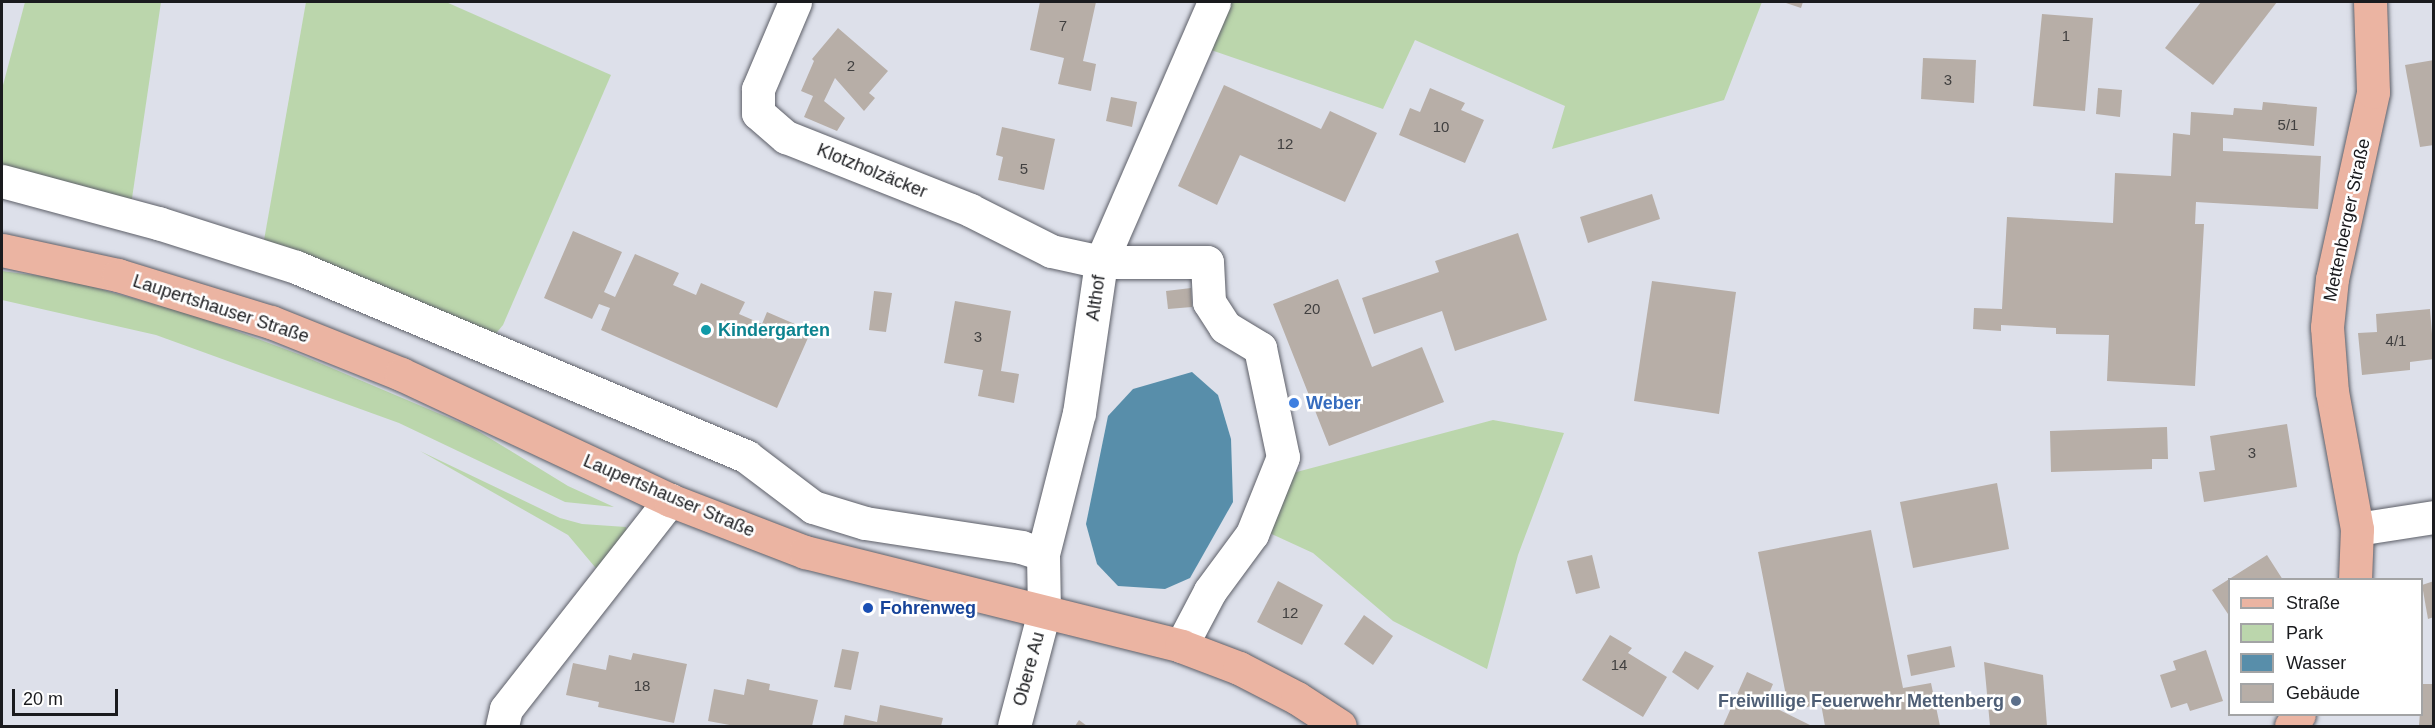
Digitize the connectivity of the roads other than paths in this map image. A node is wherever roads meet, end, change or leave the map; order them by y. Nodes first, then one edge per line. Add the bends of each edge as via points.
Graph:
1 (795, 2) edge
2 (1214, 2) edge
3 (2370, 2) edge
4 (2, 181) edge
5 (2, 250) edge
6 (1101, 262) junction
7 (670, 500) junction
8 (2433, 517) edge
9 (2357, 529) junction
10 (1043, 554) junction
11 (2355, 578) edge
12 (1044, 612) junction
13 (1181, 646) junction
14 (502, 726) edge
15 (1014, 726) edge
16 (1340, 726) edge

1 - 6 street, Klotzholzäcker via 758,88 758,112 786,137 970,210 1051,252
2 - 6 street, Althof
3 - 9 main road, Mettenberger Straße via 2373,92 2332,279 2327,327 2332,392
4 - 10 street via 158,223 296,267 747,457 813,507 865,523 1021,547
5 - 7 main road, Laupertshauser Straße via 118,275 271,322 401,374
6 - 10 street, Althof via 1079,413
6 - 13 street, Klotzholzäcker via 1207,262 1209,302 1225,327 1260,348 1271,388 1283,457 1252,534 1210,591
7 - 12 main road, Laupertshauser Straße via 805,552
7 - 14 street via 506,709
8 - 9 street
9 - 11 main road, Mettenberger Straße
10 - 12 street, Althof
12 - 13 main road, Laupertshauser Straße
12 - 15 street, Obere Au
13 - 16 main road, Laupertshauser Straße via 1239,668

